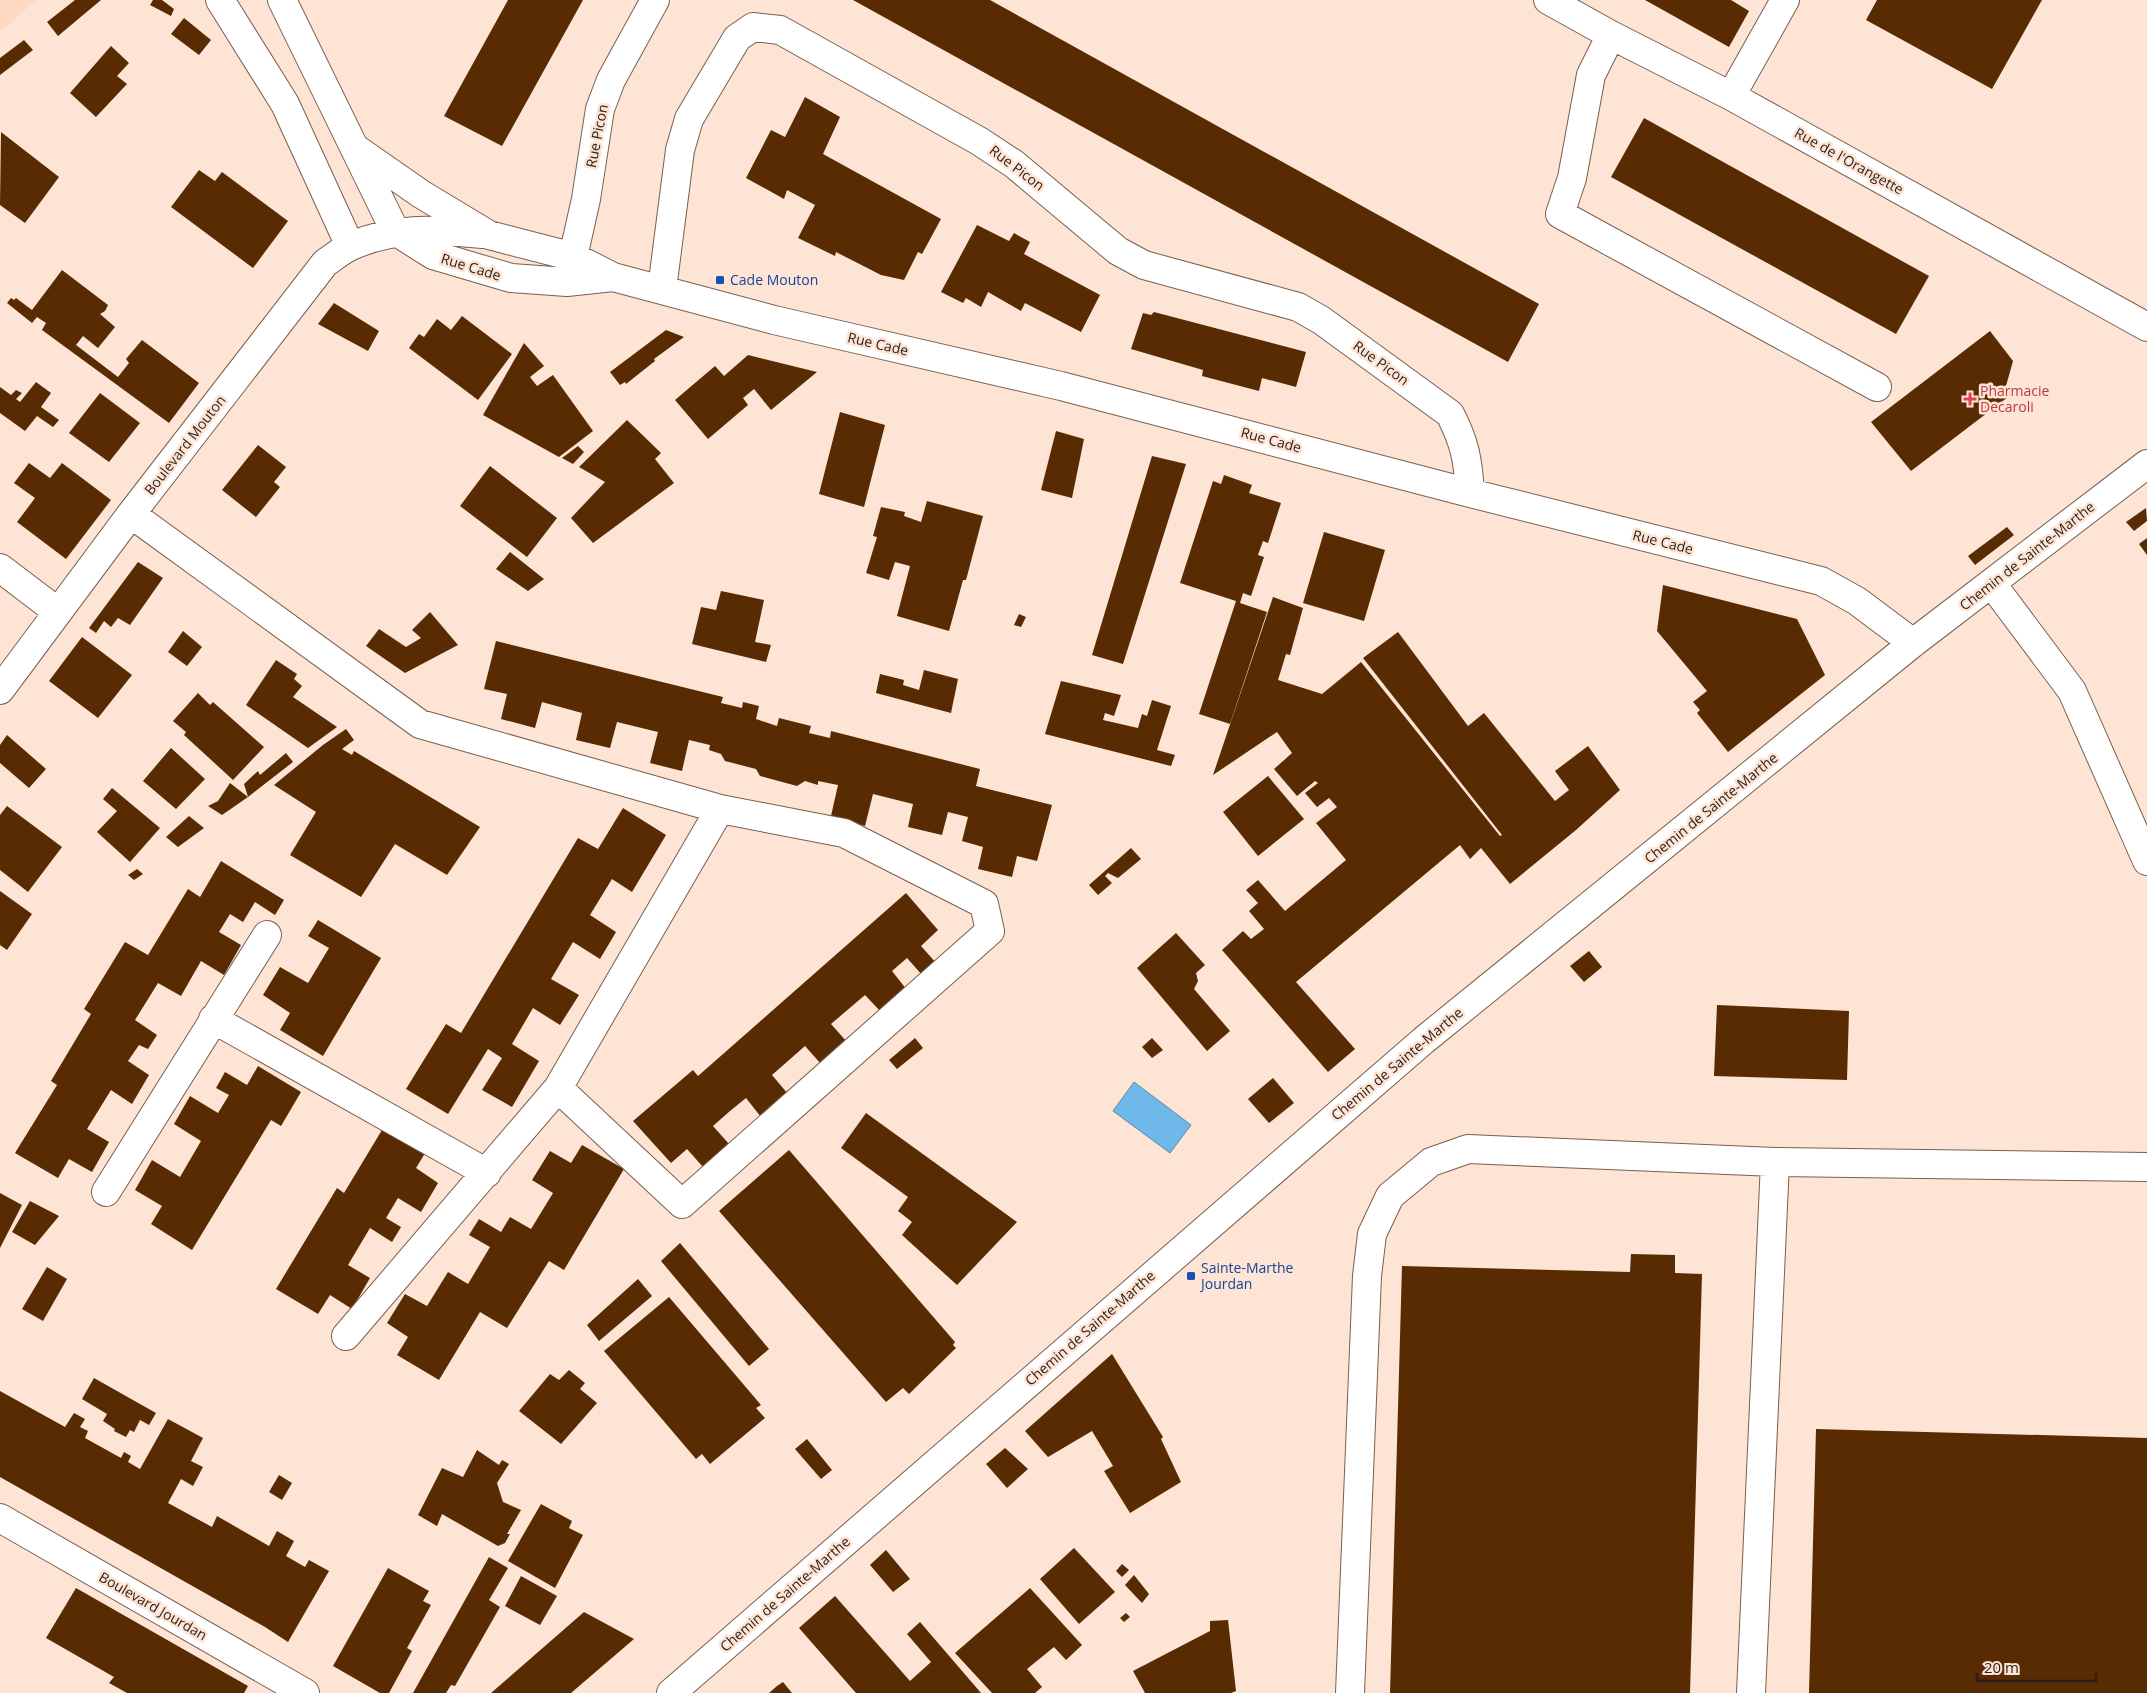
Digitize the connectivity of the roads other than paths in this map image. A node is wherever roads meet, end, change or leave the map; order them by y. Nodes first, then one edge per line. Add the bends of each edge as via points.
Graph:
1 (220, 0) edge
2 (282, 0) edge
3 (655, 0) edge
4 (1548, 0) edge
5 (1785, 0) edge
6 (1611, 35) junction
7 (1732, 96) junction
8 (356, 148) junction
9 (395, 231) junction
10 (489, 235) junction
11 (350, 246) junction
12 (571, 270) junction
13 (662, 290) junction
14 (2147, 327) edge
15 (1877, 387) dead end
16 (2147, 464) edge
17 (1470, 493) junction
18 (132, 514) junction
19 (0, 568) edge
20 (1992, 584) junction
21 (58, 612) junction
22 (1912, 643) junction
23 (0, 690) edge
24 (720, 809) junction
25 (2147, 861) edge
26 (267, 935) dead end
27 (213, 1019) junction
28 (558, 1088) junction
29 (1775, 1162) junction
30 (2147, 1167) edge
31 (487, 1173) junction
32 (106, 1192) dead end
33 (346, 1336) dead end
34 (0, 1518) edge
35 (305, 1693) edge
36 (671, 1693) edge
37 (1350, 1693) edge
38 (1751, 1693) edge

1 - 11 street via 285,104
2 - 8 street, Rue Cade
3 - 12 street, Rue Picon via 611,80 600,109
4 - 6 street, Rue de l'Orangette
5 - 7 street
6 - 7 street, Rue de l'Orangette
6 - 15 street via 1591,75 1572,178 1560,214
7 - 14 street, Rue de l'Orangette
8 - 9 street, Rue Cade
8 - 10 street, Rue Cade via 421,194
9 - 10 street, Rue Cade via 434,230
9 - 11 street, Boulevard Mouton
9 - 12 street, Rue Cade via 432,255 510,278
10 - 12 street, Rue Cade
11 - 18 street, Boulevard Mouton via 325,263
12 - 13 street, Rue Cade
13 - 17 street, Rue Cade via 774,320 1061,386
13 - 17 street, Rue Picon via 680,150 689,119 737,38 754,27 780,30 986,145 1014,164 1118,251 1144,265 1298,307 1321,320 1450,414 1461,434
16 - 20 street, Chemin de Sainte-Marthe
17 - 22 street, Rue Cade via 1821,581 1857,601
18 - 21 street, Boulevard Mouton
18 - 24 street via 420,724
19 - 21 street
20 - 22 street, Chemin de Sainte-Marthe
20 - 25 street via 2072,691
21 - 23 street, Boulevard Mouton
22 - 36 street, Chemin de Sainte-Marthe via 1424,1040
24 - 28 street
24 - 28 street via 844,833 984,904 990,931 682,1204
26 - 27 street
27 - 31 street
27 - 32 street
28 - 31 street
29 - 30 street
29 - 37 street via 1468,1149 1431,1162 1390,1196 1372,1234 1367,1276
29 - 38 street
31 - 33 street
34 - 35 street, Boulevard Jourdan

